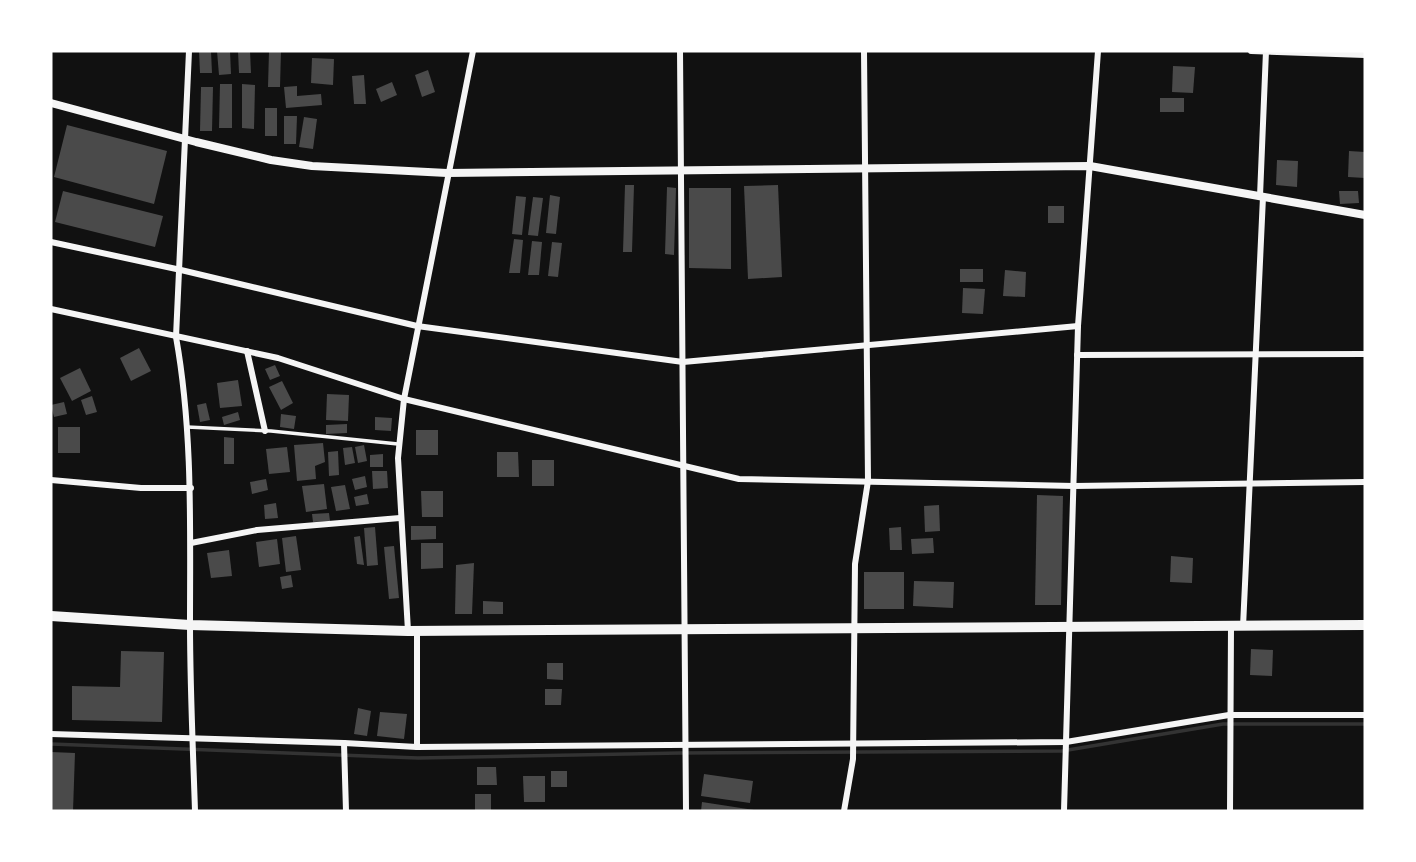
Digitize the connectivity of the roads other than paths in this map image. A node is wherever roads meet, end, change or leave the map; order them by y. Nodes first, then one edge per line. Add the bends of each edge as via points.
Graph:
1 (189, 51) edge
2 (473, 51) edge
3 (680, 51) edge
4 (864, 51) edge
5 (1098, 51) edge
6 (1251, 51) edge
7 (1266, 51) edge
8 (1365, 55) edge
9 (51, 103) edge
10 (185, 139) junction
11 (1090, 166) junction
12 (866, 169) junction
13 (681, 172) junction
14 (447, 173) junction
15 (1261, 196) junction
16 (1365, 215) edge
17 (51, 242) edge
18 (181, 270) junction
19 (51, 309) edge
20 (417, 326) junction
21 (1078, 326) junction
22 (176, 337) junction
23 (868, 344) junction
24 (247, 351) junction
25 (1365, 354) edge
26 (1077, 355) junction
27 (1256, 355) junction
28 (682, 362) junction
29 (404, 399) junction
30 (187, 427) junction
31 (265, 431) junction
32 (399, 444) junction
33 (683, 466) junction
34 (51, 480) edge
35 (868, 481) junction
36 (1365, 482) edge
37 (1250, 483) junction
38 (1074, 486) junction
39 (191, 488) junction
40 (400, 518) junction
41 (191, 543) junction
42 (51, 616) edge
43 (190, 625) junction
44 (1365, 625) edge
45 (1231, 627) junction
46 (1243, 627) junction
47 (1070, 628) junction
48 (852, 629) junction
49 (413, 631) junction
50 (684, 631) junction
51 (1229, 715) junction
52 (1365, 715) edge
53 (51, 734) edge
54 (193, 738) junction
55 (1066, 742) junction
56 (344, 743) junction
57 (853, 743) junction
58 (686, 745) junction
59 (417, 747) junction
60 (195, 811) edge
61 (346, 811) edge
62 (686, 811) edge
63 (844, 811) edge
64 (1064, 811) edge
65 (1230, 811) edge

1 - 10 street
2 - 14 street
3 - 13 street
4 - 12 street
5 - 11 street
6 - 7 street
7 - 8 street
7 - 15 street
9 - 10 street
10 - 14 street via 312,166
10 - 18 street
11 - 12 street
11 - 15 street
11 - 21 street
12 - 13 street
12 - 23 street
13 - 14 street
13 - 28 street
14 - 20 street
15 - 16 street
15 - 27 street
17 - 18 street
18 - 20 street
18 - 22 street
19 - 22 street
20 - 28 street
20 - 29 street
21 - 23 street
21 - 26 street
22 - 24 street
22 - 30 street
23 - 28 street
23 - 35 street
24 - 29 street
24 - 31 street
25 - 27 street
26 - 27 street
26 - 38 street
27 - 37 street
28 - 33 street
29 - 32 street
29 - 33 street
30 - 31 lane
30 - 39 street
31 - 32 lane
32 - 40 street
33 - 35 street via 739,479
33 - 50 street
34 - 39 street
35 - 38 street
35 - 48 street via 855,564
36 - 37 street
37 - 38 street
37 - 46 street
38 - 47 street
39 - 41 street
40 - 41 street via 257,530
40 - 49 street
41 - 43 street
42 - 43 main road
43 - 49 main road
43 - 54 street
44 - 46 main road
45 - 46 main road
45 - 47 main road
45 - 51 street
47 - 48 main road
47 - 55 street
48 - 50 main road
48 - 57 street
49 - 50 main road
49 - 59 street
50 - 58 street
51 - 52 street
51 - 55 street
51 - 65 street
53 - 54 street
54 - 56 street
54 - 60 street
55 - 57 street
55 - 64 street
56 - 59 street
56 - 61 street
57 - 58 street
57 - 63 street
58 - 59 street
58 - 62 street

